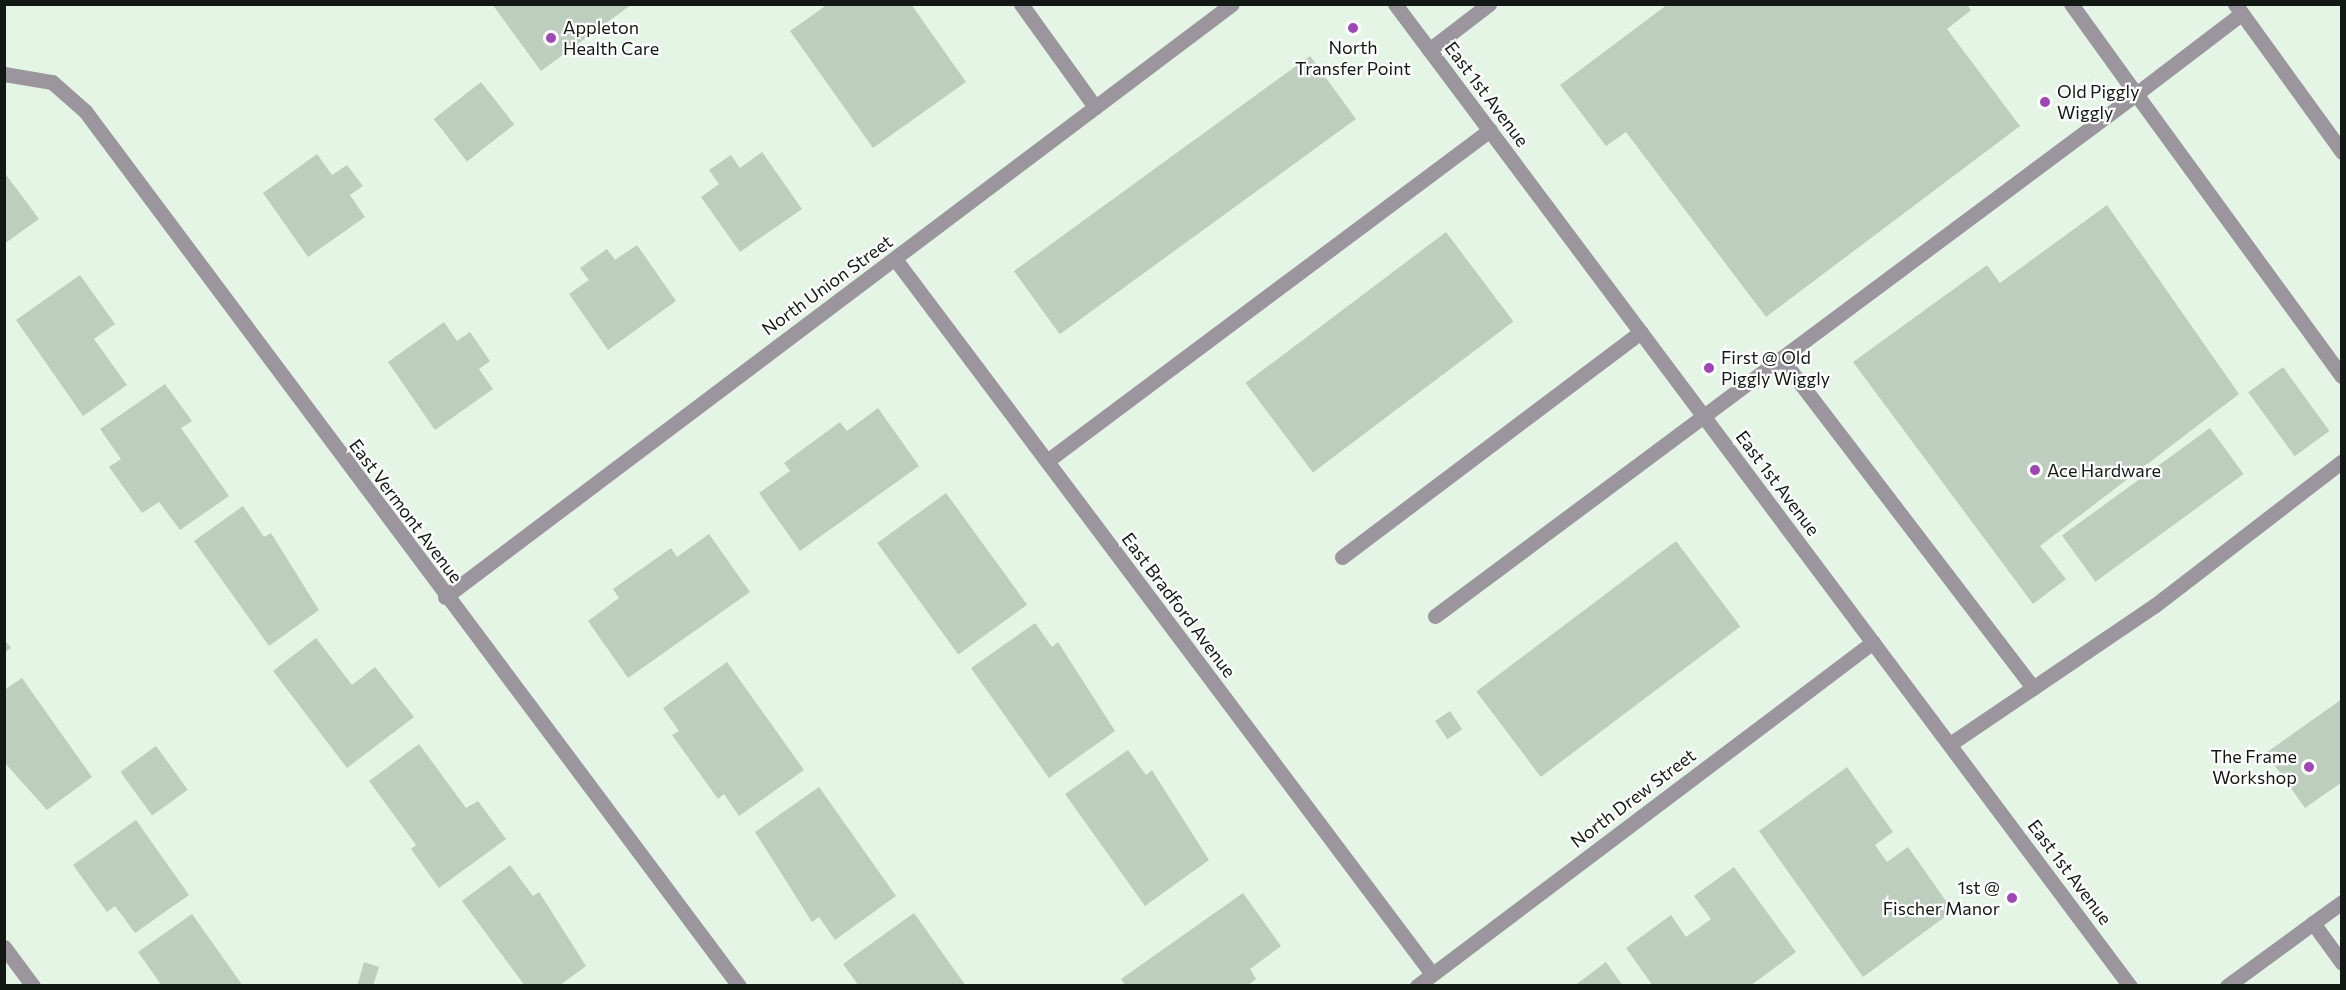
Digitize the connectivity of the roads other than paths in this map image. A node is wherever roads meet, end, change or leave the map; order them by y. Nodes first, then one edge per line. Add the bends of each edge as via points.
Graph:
1 (1021, 4) edge
2 (1232, 4) edge
3 (1395, 4) edge
4 (1489, 4) edge
5 (2071, 4) edge
6 (2238, 9) edge
7 (1429, 50) junction
8 (4, 74) edge
9 (2136, 94) junction
10 (1095, 107) junction
11 (1490, 130) junction
12 (2342, 152) edge
13 (895, 259) junction
14 (1641, 332) junction
15 (1781, 358) junction
16 (2342, 376) edge
17 (1703, 415) junction
18 (1047, 461) junction
19 (2342, 461) edge
20 (1342, 557) dead end
21 (445, 597) junction
22 (1435, 616) dead end
23 (1873, 642) junction
24 (2033, 688) junction
25 (1950, 744) junction
26 (2342, 902) edge
27 (2313, 923) junction
28 (4, 947) edge
29 (2342, 963) edge
30 (1432, 974) junction
31 (33, 986) edge
32 (739, 986) edge
33 (1417, 986) edge
34 (2130, 986) edge
35 (2227, 986) edge

1 - 10 street
2 - 10 street, North Union Street
3 - 7 street, East 1st Avenue
4 - 7 street
5 - 9 street
6 - 9 street
6 - 12 street
7 - 11 street, East 1st Avenue
8 - 21 street, East Vermont Avenue via 51,82 85,111
9 - 15 street
9 - 16 street
10 - 13 street, North Union Street
11 - 14 street, East 1st Avenue
11 - 18 street
13 - 18 street, East Bradford Avenue
13 - 21 street, North Union Street
14 - 17 street, East 1st Avenue
14 - 20 street
15 - 17 street
15 - 24 street
17 - 22 street
17 - 23 street, East 1st Avenue
18 - 30 street, East Bradford Avenue
19 - 24 street via 2154,606
21 - 32 street, East Vermont Avenue
23 - 25 street, East 1st Avenue
23 - 30 street, North Drew Street
24 - 25 street
25 - 34 street, East 1st Avenue
26 - 27 street
27 - 29 street
27 - 35 street
28 - 31 street
30 - 33 street, North Drew Street

